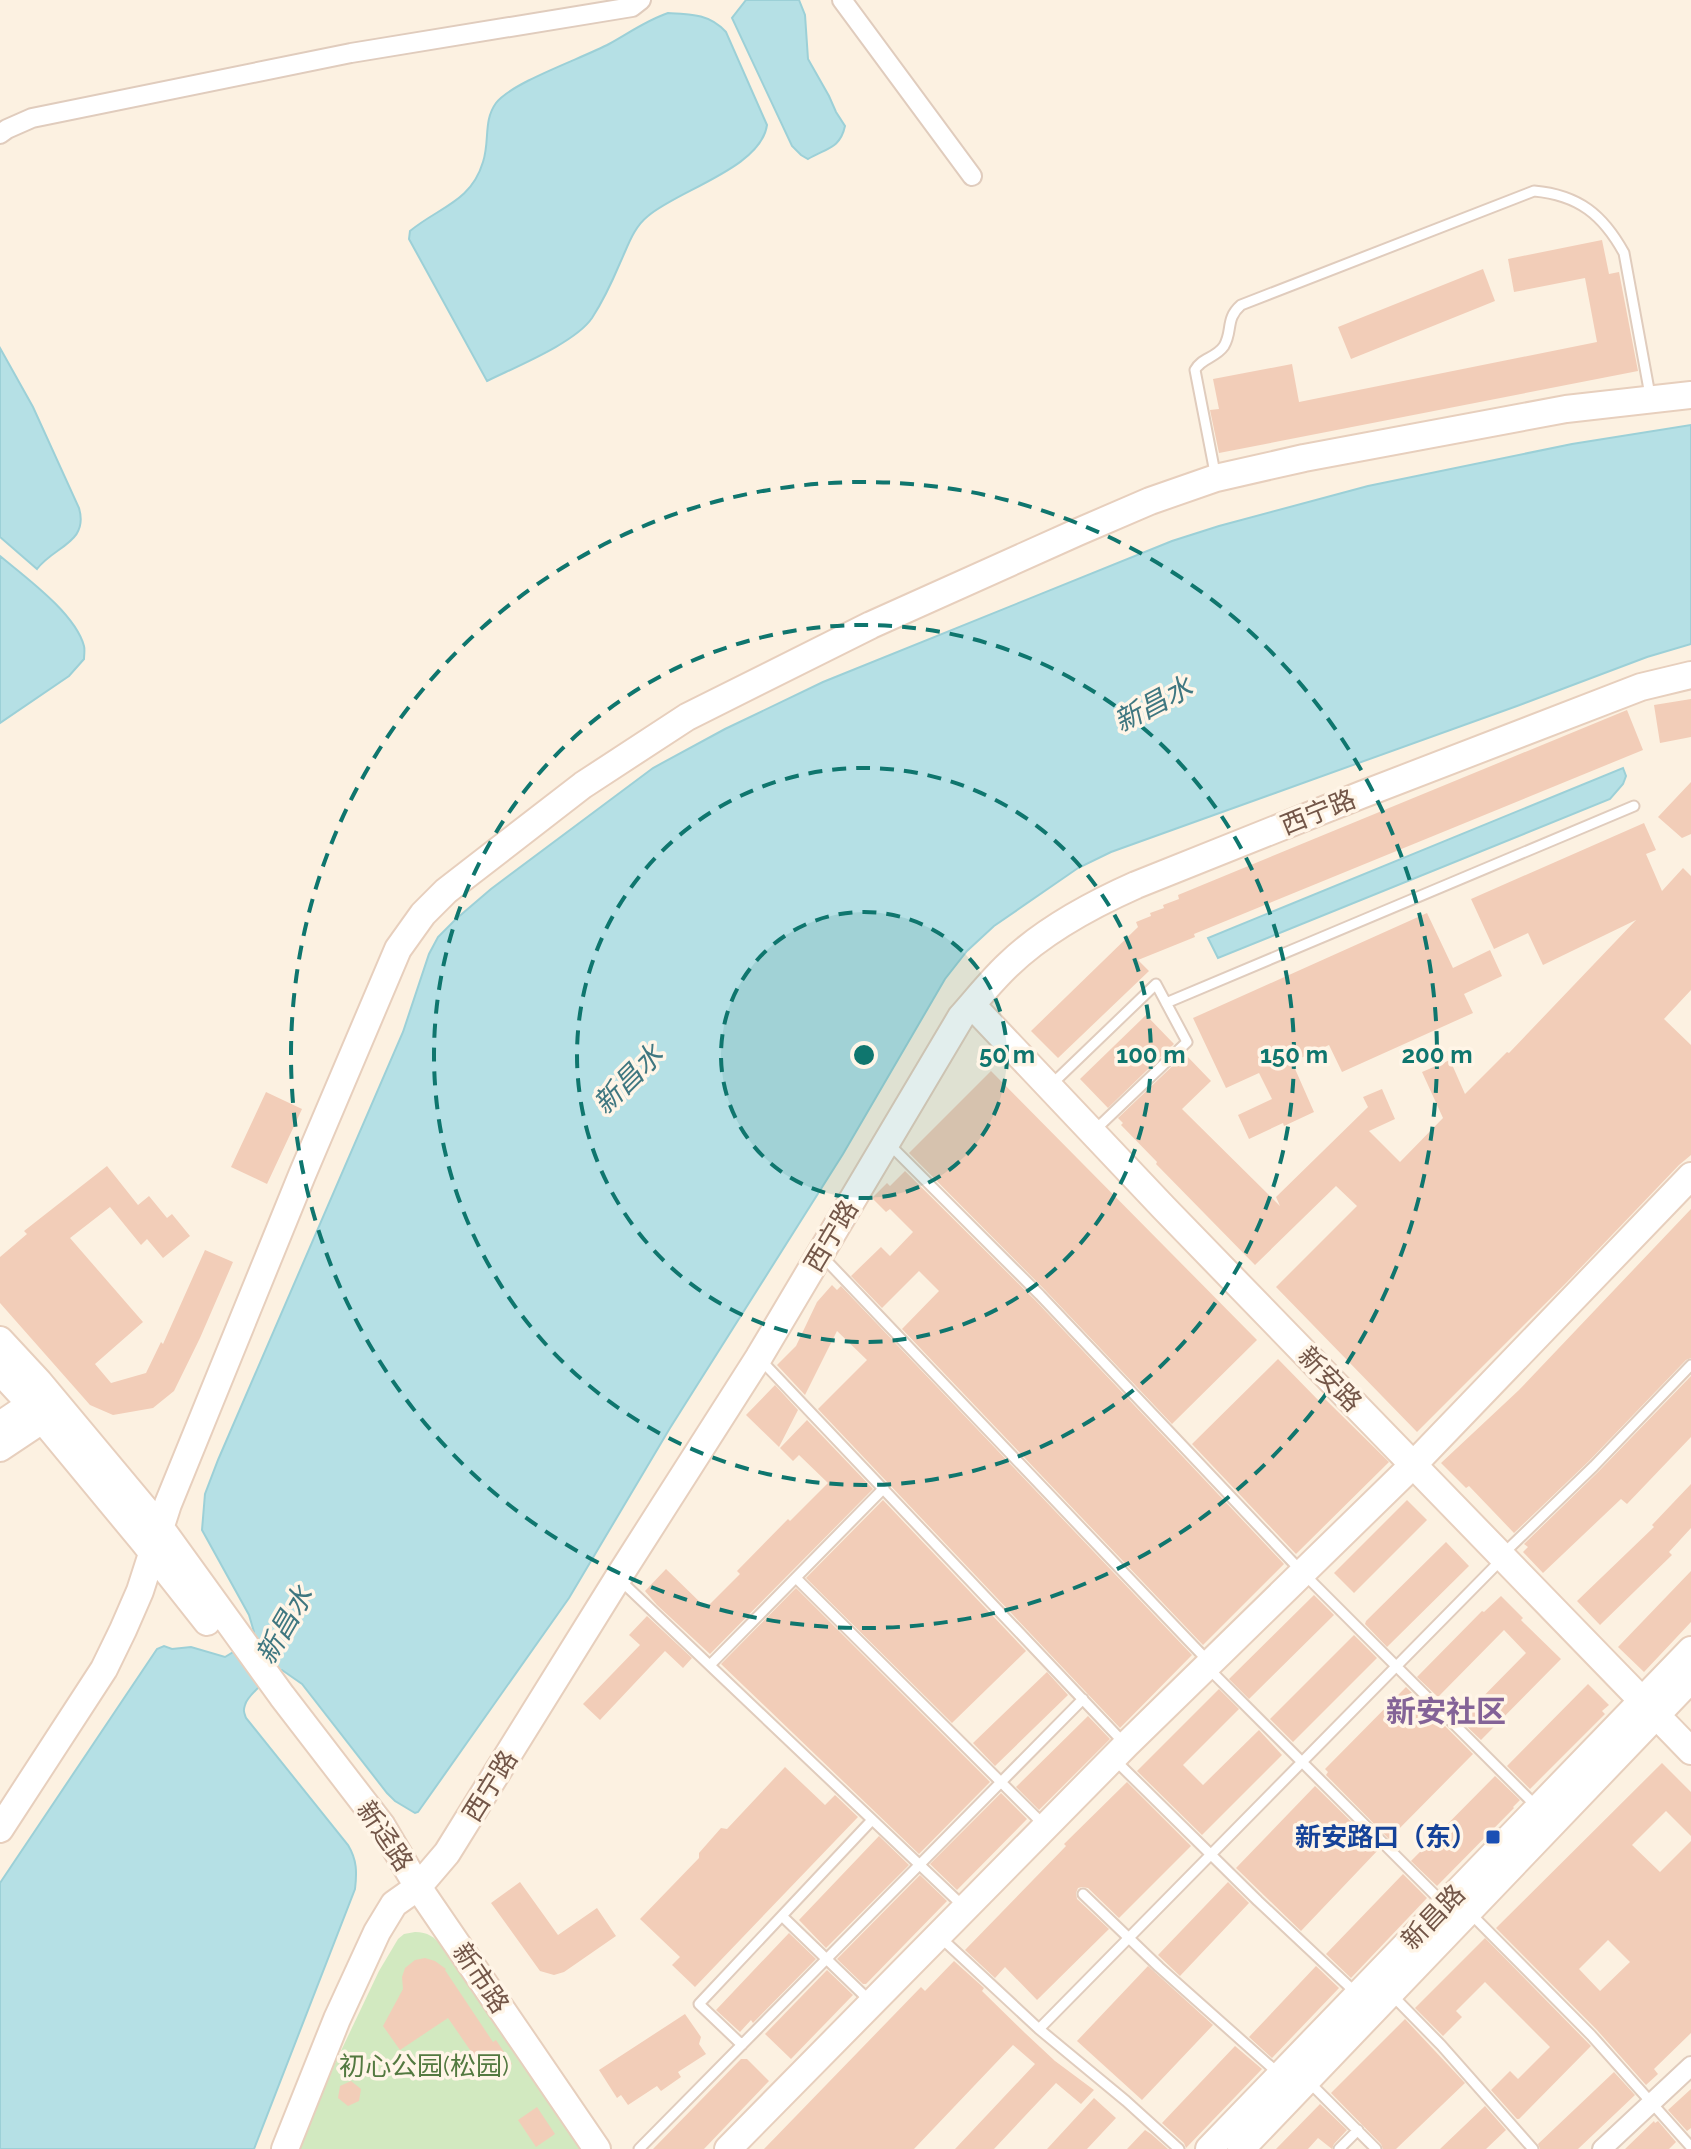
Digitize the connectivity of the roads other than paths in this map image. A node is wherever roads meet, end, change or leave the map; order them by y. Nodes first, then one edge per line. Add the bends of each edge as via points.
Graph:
1 (641, 0) edge
2 (842, 0) edge
3 (0, 134) edge
4 (972, 176) dead end
5 (1691, 395) edge
6 (1650, 399) junction
7 (1216, 478) junction
8 (1691, 675) edge
9 (1634, 806) dead end
10 (1166, 1003) junction
11 (972, 1005) junction
12 (1050, 1087) junction
13 (1092, 1132) junction
14 (887, 1142) junction
15 (1691, 1176) edge
16 (820, 1254) junction
17 (0, 1340) edge
18 (759, 1357) junction
19 (1691, 1365) edge
20 (0, 1371) edge
21 (45, 1406) junction
22 (0, 1425) edge
23 (0, 1448) edge
24 (1414, 1464) junction
25 (884, 1488) junction
26 (156, 1539) junction
27 (1502, 1556) junction
28 (1302, 1572) junction
29 (618, 1578) junction
30 (796, 1578) junction
31 (1691, 1650) edge
32 (1208, 1664) junction
33 (710, 1665) junction
34 (1397, 1666) junction
35 (1691, 1679) edge
36 (1083, 1699) junction
37 (1649, 1708) junction
38 (1691, 1751) edge
39 (1120, 1752) junction
40 (1302, 1762) junction
41 (1000, 1782) junction
42 (1538, 1808) junction
43 (872, 1820) junction
44 (1045, 1827) junction
45 (0, 1829) edge
46 (1211, 1854) junction
47 (919, 1864) junction
48 (418, 1887) junction
49 (1083, 1894) dead end
50 (965, 1908) junction
51 (1457, 1908) junction
52 (782, 1916) junction
53 (938, 1935) junction
54 (1129, 1938) junction
55 (826, 1959) junction
56 (1390, 1993) junction
57 (1358, 1995) junction
58 (872, 2003) junction
59 (1039, 2029) junction
60 (742, 2045) junction
61 (1691, 2066) edge
62 (1280, 2075) junction
63 (1307, 2079) junction
64 (1651, 2104) junction
65 (1358, 2130) junction
66 (1691, 2147) edge
67 (285, 2149) edge
68 (597, 2149) edge
69 (639, 2149) edge
70 (728, 2149) edge
71 (1179, 2149) edge
72 (1209, 2149) edge
73 (1241, 2149) edge
74 (1339, 2149) edge
75 (1376, 2149) edge
76 (1533, 2149) edge
77 (1602, 2149) edge

1 - 3 street via 632,7 351,53 32,118
2 - 4 street
5 - 6 street
6 - 7 street via 1431,433
6 - 7 lane via 1624,253 1585,206 1534,191 1233,312 1223,348 1195,370
7 - 26 street via 1036,550 687,717 583,785 423,914 398,949
8 - 11 street, 西宁路 via 1641,687 1109,897 1033,944
9 - 10 lane
10 - 12 lane via 1156,984
10 - 13 lane via 1187,1042
11 - 12 street, 新安路
11 - 14 street, 西宁路
12 - 13 street, 新安路
13 - 24 street, 新安路
14 - 16 street, 西宁路
14 - 28 lane
15 - 24 street
16 - 18 street, 西宁路
16 - 32 lane
17 - 21 street, 新迳路
18 - 25 lane
18 - 29 street, 西宁路
19 - 27 lane
20 - 21 street, 新迳路
21 - 22 street
21 - 23 street
21 - 26 street, 新迳路
24 - 27 street, 新安路
24 - 28 street
25 - 30 lane
25 - 36 lane
26 - 45 street via 140,1591 104,1669
26 - 48 street, 新迳路 via 369,1838
27 - 34 lane
27 - 37 street, 新安路
28 - 32 street
28 - 34 lane
29 - 33 lane
29 - 48 street, 西宁路 via 447,1853
30 - 33 lane
30 - 41 lane
31 - 37 street, 新昌路
32 - 39 street
32 - 40 lane
33 - 43 lane
34 - 40 lane
34 - 42 lane
35 - 37 street, 新昌路
36 - 39 lane
36 - 41 lane
37 - 38 street, 新安路
37 - 42 street, 新昌路
37 - 51 street, 新昌路
39 - 44 street
39 - 46 lane
40 - 46 lane
40 - 51 lane
41 - 44 lane
41 - 47 lane
42 - 51 street, 新昌路
43 - 47 lane
43 - 52 lane
44 - 50 street
46 - 54 lane
46 - 57 lane
47 - 50 lane
47 - 55 lane
48 - 67 street, 西宁路 via 394,1904 377,1932
48 - 68 street, 新市路
49 - 54 lane
50 - 53 street
51 - 56 street, 新昌路
51 - 57 street, 新昌路
51 - 64 lane via 1591,2035
52 - 55 lane
52 - 60 lane via 699,2004
53 - 58 street
53 - 59 lane
54 - 59 lane
54 - 62 lane
55 - 58 lane
55 - 60 lane
56 - 63 street, 新昌路
56 - 76 lane
57 - 62 street, 新昌路
58 - 70 street
59 - 71 lane
60 - 69 lane
61 - 64 street
62 - 72 street, 新昌路
63 - 65 lane
63 - 73 street, 新昌路
64 - 66 lane
64 - 77 street
65 - 74 lane
65 - 75 lane

